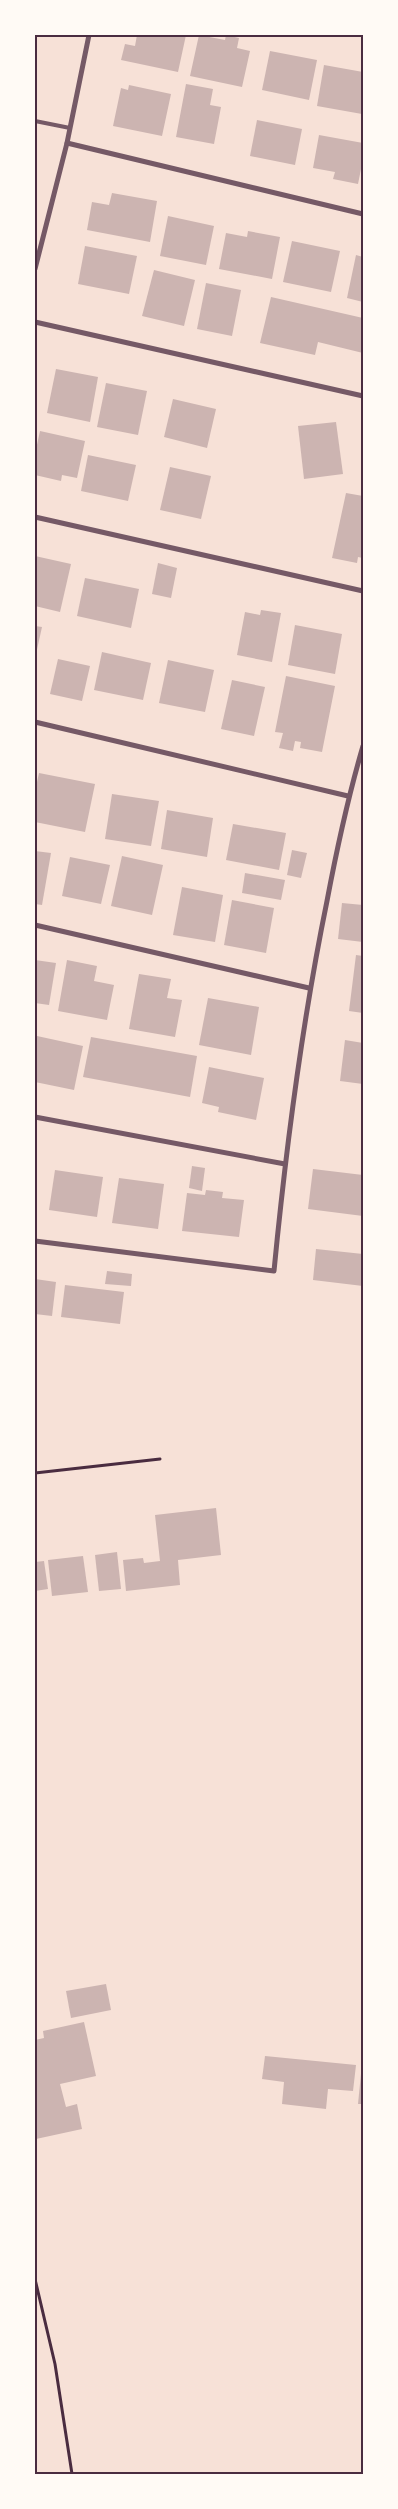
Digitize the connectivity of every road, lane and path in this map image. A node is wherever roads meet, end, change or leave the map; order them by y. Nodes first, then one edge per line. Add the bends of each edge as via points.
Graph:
1 (89, 35) edge
2 (35, 122) edge
3 (70, 128) junction
4 (67, 143) junction
5 (363, 214) edge
6 (35, 269) edge
7 (35, 322) edge
8 (363, 396) edge
9 (35, 517) edge
10 (363, 591) edge
11 (35, 722) edge
12 (363, 746) edge
13 (348, 796) junction
14 (35, 925) edge
15 (309, 988) junction
16 (35, 1117) edge
17 (285, 1164) junction
18 (35, 1240) edge
19 (160, 1459) dead end
20 (35, 1473) edge
21 (35, 2279) edge
22 (72, 2474) edge

1 - 3 street
2 - 3 lane
3 - 4 street
4 - 5 street
4 - 6 street
7 - 8 street
9 - 10 street
11 - 13 street
12 - 13 street
13 - 15 street
14 - 15 street
15 - 17 street
16 - 17 street
17 - 18 street via 274,1271
19 - 20 path
21 - 22 path via 55,2364

